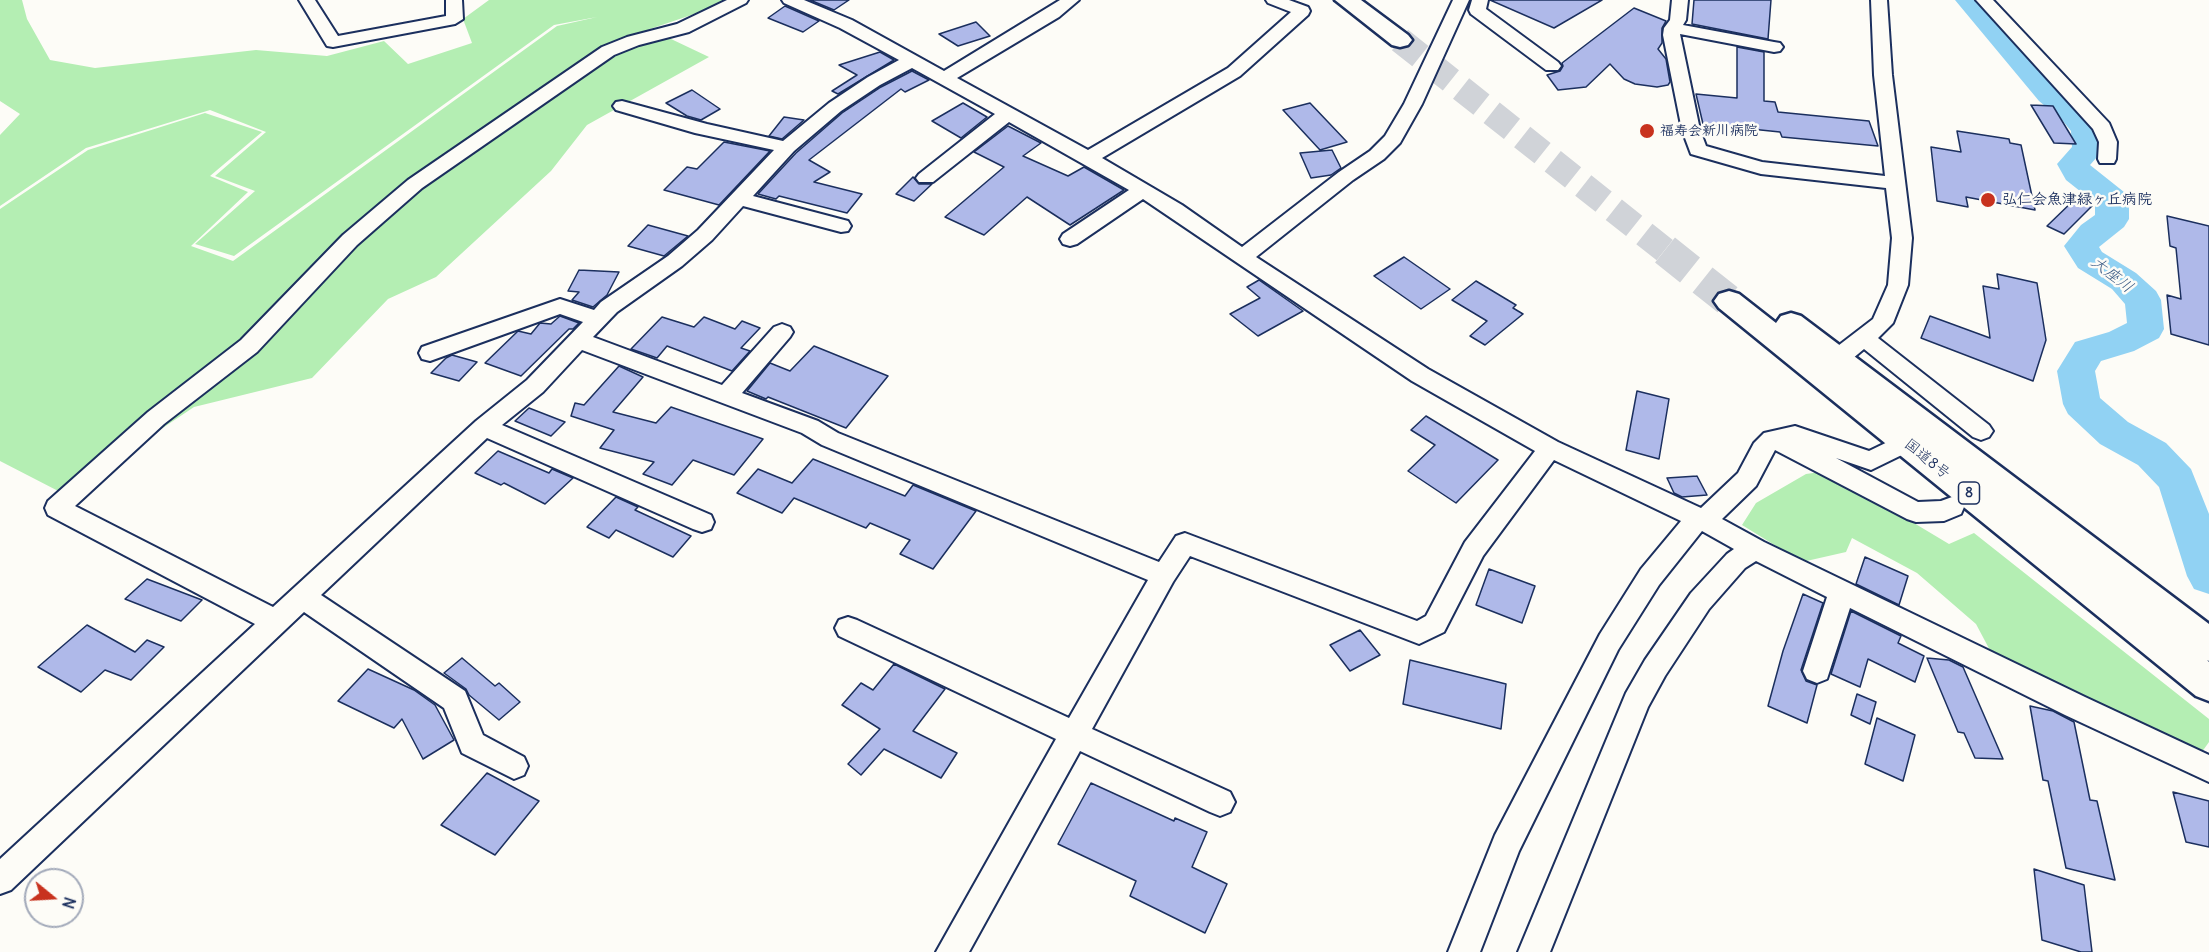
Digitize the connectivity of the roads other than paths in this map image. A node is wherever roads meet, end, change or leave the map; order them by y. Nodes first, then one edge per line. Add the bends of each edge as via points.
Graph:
1 (307, 0) edge
2 (454, 0) edge
3 (740, 0) edge
4 (790, 0) edge
5 (1071, 0) edge
6 (1274, 0) edge
7 (1346, 0) edge
8 (1374, 0) edge
9 (1461, 0) edge
10 (1480, 0) edge
11 (1680, 0) edge
12 (1879, 0) edge
13 (1984, 0) edge
14 (1672, 28) junction
15 (1774, 47) dead end
16 (911, 61) junction
17 (1552, 66) dead end
18 (943, 80) junction
19 (622, 106) dead end
20 (1007, 114) junction
21 (787, 147) junction
22 (1088, 158) junction
23 (2107, 159) dead end
24 (926, 178) dead end
25 (1896, 183) junction
26 (1143, 190) junction
27 (738, 198) junction
28 (841, 226) dead end
29 (1070, 239) dead end
30 (1242, 257) junction
31 (598, 319) junction
32 (782, 332) dead end
33 (1864, 338) junction
34 (578, 340) junction
35 (430, 353) dead end
36 (1838, 358) junction
37 (726, 396) junction
38 (484, 427) junction
39 (1981, 431) dead end
40 (1772, 439) junction
41 (1906, 442) junction
42 (1550, 448) junction
43 (1952, 507) dead end
44 (1701, 519) junction
45 (702, 522) dead end
46 (1755, 549) junction
47 (1164, 575) junction
48 (1842, 591) junction
49 (303, 597) junction
50 (277, 622) junction
51 (848, 628) dead end
52 (2209, 645) edge
53 (1817, 671) dead end
54 (2209, 684) edge
55 (1074, 735) junction
56 (514, 766) dead end
57 (2209, 769) edge
58 (1221, 802) dead end
59 (0, 879) edge
60 (952, 952) edge
61 (1464, 952) edge
62 (1534, 952) edge

1 - 2 street via 333,42 455,19
3 - 50 street via 683,28 608,51 415,184 350,240 249,346 156,418 57,508
4 - 16 street via 846,24
5 - 18 street
6 - 22 street via 1302,11 1234,72
7 - 8 highway via 1409,36
9 - 30 street via 1393,139
10 - 17 street via 1477,10
11 - 14 street via 1678,20
12 - 25 street via 1882,75
13 - 23 street via 2102,127 2108,142
14 - 15 street
14 - 25 street via 1681,86 1698,150 1761,168
16 - 18 street
16 - 21 street via 845,101
18 - 20 street
19 - 21 street via 702,129
20 - 22 street
20 - 24 street
21 - 27 street
22 - 26 street
25 - 33 street via 1902,238 1898,285 1882,323
26 - 29 street
26 - 30 street
27 - 28 street
27 - 31 street via 675,261
30 - 42 street via 1420,375
31 - 34 street
31 - 35 street via 560,306
32 - 37 street
33 - 36 street
33 - 39 street
34 - 37 street
34 - 38 street via 535,386
36 - 41 highway, 国道8号 / 8 via 1738,295
36 - 52 highway, 国道8号 / 8
37 - 47 street via 810,427 830,439
38 - 45 street
38 - 49 street
40 - 41 street via 1795,435 1871,461
40 - 43 street via 1916,512
40 - 44 street via 1762,449 1747,479
41 - 54 highway, 国道8号 / 8
42 - 44 street
42 - 47 street via 1474,549 1435,624 1419,633 1185,543
44 - 46 street
44 - 61 street via 1650,577 1609,642 1506,845
46 - 48 street
46 - 62 street via 1736,561 1700,601 1636,702
47 - 55 street
48 - 53 street
48 - 57 street
49 - 50 street
49 - 56 street via 455,699 472,744
50 - 59 street
51 - 55 street
55 - 58 street
55 - 60 street

